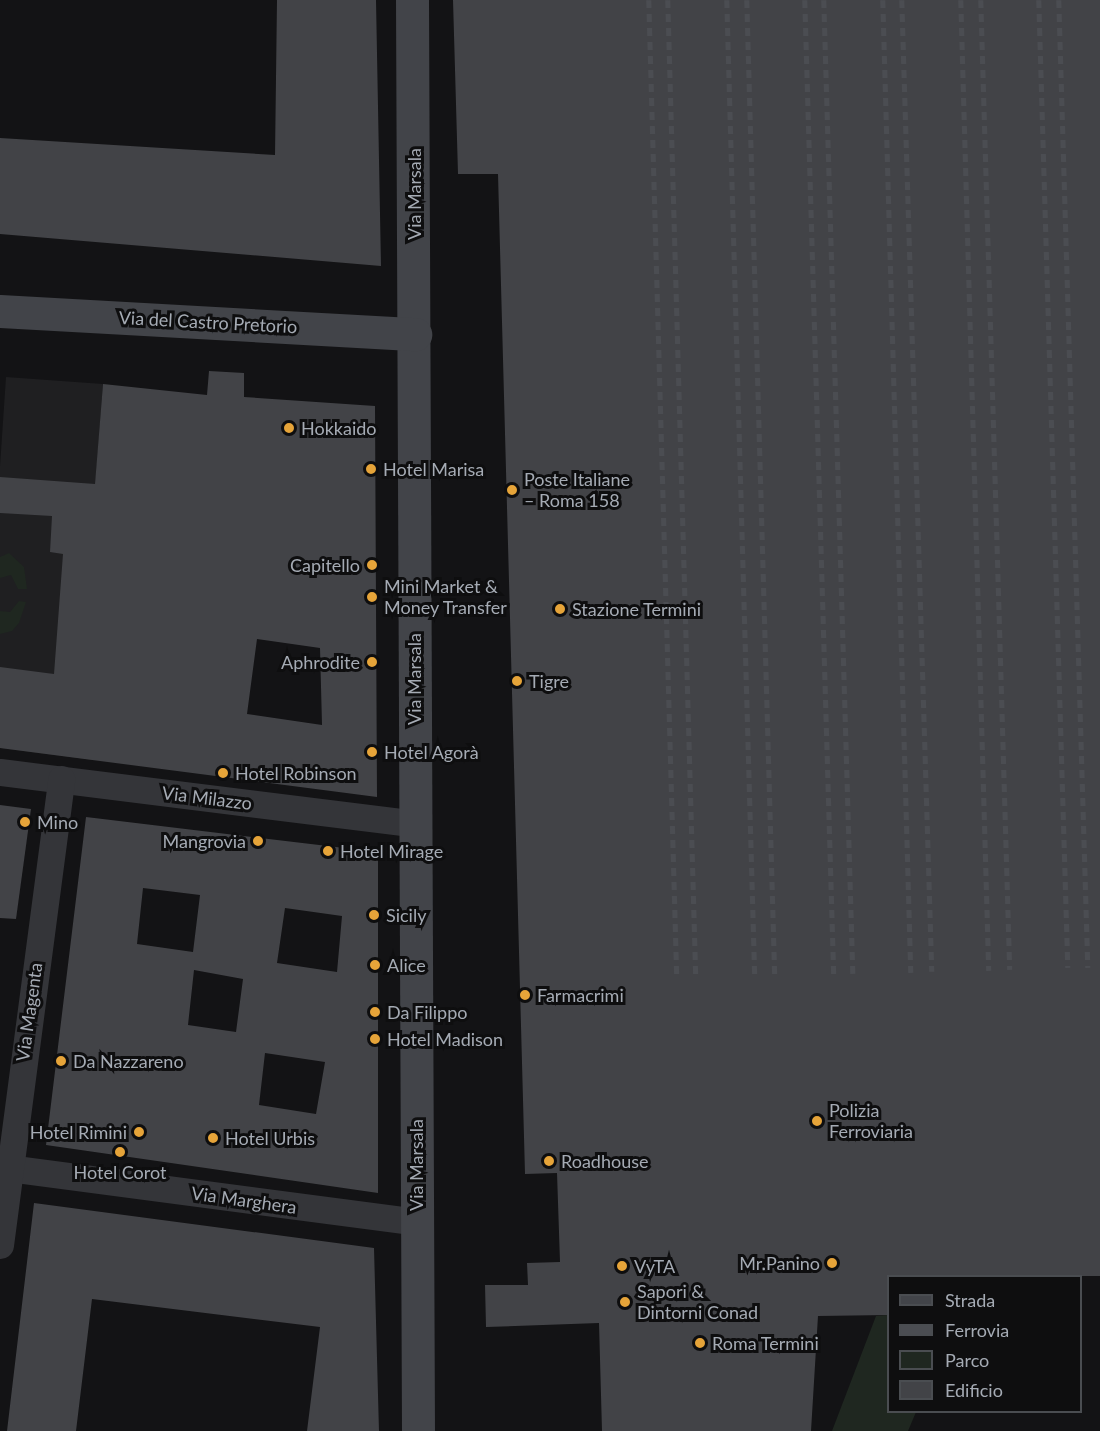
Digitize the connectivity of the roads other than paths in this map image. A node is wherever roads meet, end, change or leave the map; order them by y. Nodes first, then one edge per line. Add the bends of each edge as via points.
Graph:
1 (412, 0) edge
2 (0, 311) edge
3 (415, 334) junction
4 (0, 772) edge
5 (61, 779) junction
6 (415, 824) junction
7 (5, 1168) edge
8 (417, 1222) junction
9 (0, 1245) edge
10 (418, 1431) edge

1 - 3 main road, Via Marsala
2 - 3 main road, Via del Castro Pretorio
3 - 6 main road, Via Marsala
4 - 5 street, Via Milazzo
5 - 6 street, Via Milazzo
5 - 7 street, Via Magenta
6 - 8 main road, Via Marsala
7 - 8 street, Via Marghera
7 - 9 street, Via Magenta
8 - 10 main road, Via Marsala

